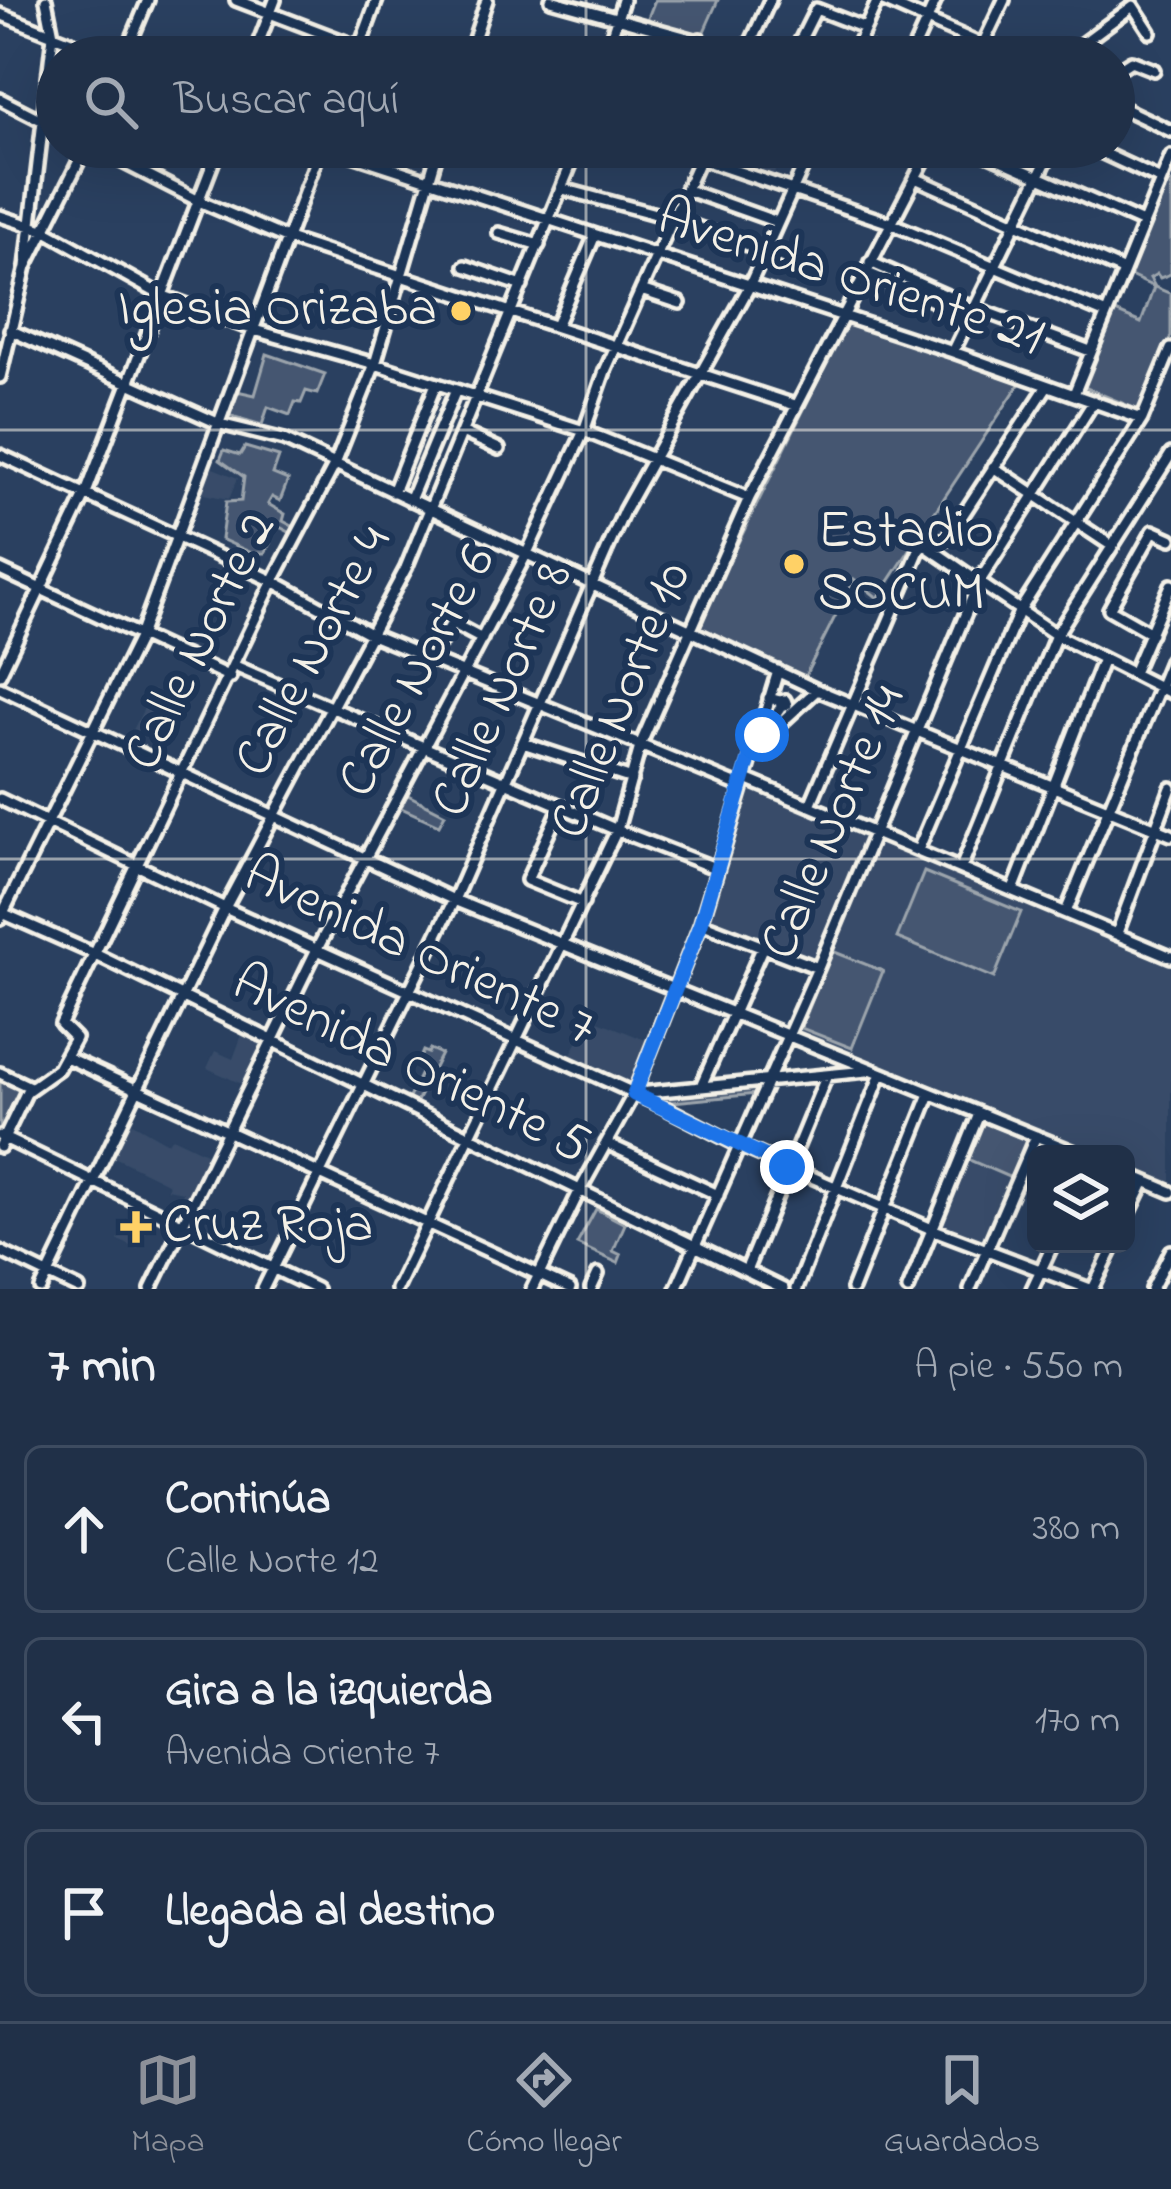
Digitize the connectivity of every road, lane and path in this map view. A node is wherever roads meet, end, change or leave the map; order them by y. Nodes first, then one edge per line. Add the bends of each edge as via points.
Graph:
1 (46, 0) edge
2 (148, 0) edge
3 (236, 0) edge
4 (275, 0) edge
5 (377, 0) edge
6 (487, 0) edge
7 (551, 0) edge
8 (623, 0) edge
9 (770, 0) edge
10 (879, 0) edge
11 (936, 0) edge
12 (1004, 0) edge
13 (578, 4) edge
14 (271, 12) junction
15 (0, 14) edge
16 (617, 17) junction
17 (927, 21) junction
18 (866, 28) junction
19 (1150, 32) dead end
20 (53, 35) joint
21 (133, 36) edge
22 (261, 36) edge
23 (322, 36) edge
24 (364, 36) edge
25 (475, 36) edge
26 (611, 36) edge
27 (689, 36) edge
28 (756, 36) edge
29 (802, 36) edge
30 (862, 36) edge
31 (920, 36) edge
32 (964, 36) edge
33 (987, 36) edge
34 (1092, 36) edge
35 (1135, 63) edge
36 (1154, 70) dead end
37 (0, 99) edge
38 (1135, 114) edge
39 (36, 117) edge
40 (1171, 130) edge
41 (1171, 156) edge
42 (38, 168) edge
43 (78, 168) edge
44 (132, 168) edge
45 (212, 168) edge
46 (316, 168) edge
47 (386, 168) edge
48 (433, 168) edge
49 (570, 168) edge
50 (696, 168) edge
51 (733, 168) edge
52 (802, 168) edge
53 (920, 168) edge
54 (1021, 168) edge
55 (1042, 168) edge
56 (1135, 168) edge
57 (1037, 177) junction
58 (915, 178) junction
59 (1161, 180) junction
60 (428, 182) junction
61 (793, 188) junction
62 (563, 189) junction
63 (687, 190) junction
64 (200, 201) junction
65 (0, 216) edge
66 (674, 219) junction
67 (550, 220) junction
68 (777, 221) junction
69 (1017, 222) junction
70 (1143, 223) junction
71 (30, 224) junction
72 (890, 224) junction
73 (46, 231) junction
74 (499, 233) dead end
75 (595, 235) junction
76 (288, 238) junction
77 (539, 245) junction
78 (764, 250) junction
79 (656, 256) junction
80 (464, 266) dead end
81 (996, 266) junction
82 (26, 267) junction
83 (867, 267) junction
84 (815, 268) dead end
85 (1122, 270) junction
86 (401, 279) junction
87 (521, 286) junction
88 (748, 287) junction
89 (641, 290) junction
90 (920, 290) dead end
91 (161, 296) junction
92 (680, 303) dead end
93 (975, 308) junction
94 (512, 313) junction
95 (1104, 313) junction
96 (841, 317) junction
97 (556, 326) junction
98 (10, 330) junction
99 (254, 330) junction
100 (616, 346) junction
101 (1171, 349) edge
102 (1090, 351) junction
103 (953, 352) junction
104 (375, 364) junction
105 (701, 376) junction
106 (0, 377) edge
107 (128, 381) junction
108 (436, 384) junction
109 (1047, 386) junction
110 (456, 390) junction
111 (1074, 394) junction
112 (476, 396) junction
113 (1094, 401) junction
114 (795, 405) junction
115 (1142, 418) junction
116 (220, 424) junction
117 (584, 431) junction
118 (462, 432) junction
119 (499, 449) dead end
120 (1171, 454) edge
121 (0, 455) edge
122 (653, 456) junction
123 (335, 464) junction
124 (993, 467) junction
125 (393, 491) junction
126 (86, 493) junction
127 (1034, 496) junction
128 (748, 498) junction
129 (410, 500) junction
130 (433, 511) junction
131 (1075, 522) junction
132 (179, 537) junction
133 (1171, 539) edge
134 (922, 543) junction
135 (1112, 546) junction
136 (527, 553) junction
137 (0, 570) edge
138 (273, 581) junction
139 (978, 584) junction
140 (593, 585) junction
141 (1171, 586) edge
142 (41, 589) junction
143 (1019, 612) junction
144 (689, 629) junction
145 (1151, 633) junction
146 (372, 635) junction
147 (1056, 635) junction
148 (140, 636) junction
149 (482, 639) junction
150 (431, 658) junction
151 (1103, 659) junction
152 (1171, 659) edge
153 (232, 671) junction
154 (778, 671) junction
155 (0, 674) edge
156 (1133, 674) junction
157 (463, 675) junction
158 (798, 681) junction
159 (1158, 687) junction
160 (0, 688) edge
161 (817, 690) junction
162 (1171, 693) edge
163 (783, 704) junction
164 (851, 705) junction
165 (539, 706) junction
166 (330, 708) junction
167 (92, 728) junction
168 (915, 733) junction
169 (762, 735) junction
170 (523, 743) junction
171 (641, 743) junction
172 (424, 748) junction
173 (959, 750) junction
174 (1002, 767) junction
175 (181, 774) junction
176 (632, 779) junction
177 (506, 783) junction
178 (744, 783) junction
179 (1055, 788) junction
180 (1171, 788) edge
181 (0, 799) edge
182 (810, 805) junction
183 (561, 806) junction
184 (1108, 810) junction
185 (272, 817) junction
186 (49, 821) junction
187 (1155, 829) junction
188 (617, 830) junction
189 (875, 832) junction
190 (1171, 835) edge
191 (918, 850) junction
192 (364, 860) junction
193 (136, 865) junction
194 (716, 868) junction
195 (961, 868) junction
196 (1013, 890) junction
197 (454, 900) junction
198 (583, 903) junction
199 (225, 908) junction
200 (1066, 912) junction
201 (1, 915) edge
202 (701, 923) junction
203 (1117, 934) junction
204 (1171, 941) edge
205 (562, 946) junction
206 (763, 946) junction
207 (317, 949) junction
208 (94, 954) junction
209 (1169, 956) edge
210 (818, 968) junction
211 (674, 991) junction
212 (411, 993) junction
213 (183, 998) junction
214 (732, 1013) junction
215 (788, 1035) junction
216 (270, 1042) junction
217 (515, 1043) junction
218 (66, 1057) junction
219 (877, 1072) junction
220 (0, 1073) edge
221 (827, 1075) junction
222 (768, 1081) junction
223 (35, 1084) junction
224 (366, 1085) junction
225 (701, 1085) junction
226 (136, 1089) junction
227 (634, 1094) junction
228 (931, 1094) junction
229 (979, 1114) junction
230 (227, 1133) junction
231 (1036, 1136) junction
232 (469, 1139) junction
233 (1, 1141) edge
234 (606, 1143) junction
235 (1058, 1145) edge
236 (740, 1146) junction
237 (787, 1167) junction
238 (320, 1175) junction
239 (1135, 1177) edge
240 (1145, 1181) junction
241 (94, 1182) junction
242 (836, 1187) junction
243 (579, 1192) junction
244 (1171, 1192) edge
245 (718, 1195) junction
246 (1135, 1202) edge
247 (884, 1209) junction
248 (182, 1224) junction
249 (427, 1224) junction
250 (934, 1230) junction
251 (697, 1248) junction
252 (0, 1251) edge
253 (987, 1251) junction
254 (1171, 1252) edge
255 (1049, 1253) edge
256 (1109, 1253) edge
257 (274, 1269) junction
258 (746, 1271) junction
259 (1040, 1271) junction
260 (48, 1274) junction
261 (539, 1274) junction
262 (598, 1274) dead end
263 (41, 1289) edge
264 (79, 1289) edge
265 (151, 1289) edge
266 (263, 1289) edge
267 (316, 1289) edge
268 (396, 1289) edge
269 (532, 1289) edge
270 (570, 1289) edge
271 (591, 1289) edge
272 (676, 1289) edge
273 (783, 1289) edge
274 (796, 1289) edge
275 (852, 1289) edge
276 (908, 1289) edge
277 (970, 1289) edge
278 (1032, 1289) edge
279 (1091, 1289) edge
280 (1152, 1289) edge

1 - 20 street
2 - 21 street
3 - 14 street
4 - 14 street
5 - 24 street
6 - 25 street
7 - 13 street
8 - 16 street
9 - 28 street
10 - 17 street
10 - 18 street
11 - 17 street
12 - 33 street
13 - 16 street
14 - 22 street
14 - 23 street
15 - 20 street
16 - 26 street
16 - 27 street
17 - 31 street
17 - 32 street
18 - 29 street via 816,9
18 - 30 street
19 - 34 street via 1133,6
35 - 36 street
37 - 39 street
38 - 40 street
41 - 59 street
42 - 71 street
43 - 73 street
44 - 64 street
45 - 64 street
46 - 76 street
47 - 60 street, Avenida Oriente 21
48 - 60 street, Calle Norte 2
49 - 62 street, Calle Norte 4
50 - 63 street, Calle Norte 6
51 - 61 street
52 - 61 street, Calle Norte 8
53 - 58 street, Calle Norte 10
54 - 57 street
55 - 57 street
56 - 59 street
57 - 69 street
57 - 70 street
58 - 69 street
58 - 72 street, Calle Norte 10
59 - 70 street
60 - 67 street, Avenida Oriente 21
60 - 86 street, Calle Norte 2
61 - 68 street, Calle Norte 8
61 - 72 street
62 - 66 street
62 - 67 street, Calle Norte 4
63 - 66 street, Calle Norte 6
63 - 68 street
64 - 76 street
64 - 91 street
65 - 71 street
66 - 78 street
66 - 79 street, Calle Norte 6
67 - 75 street, Avenida Oriente 21
67 - 77 street, Calle Norte 4
68 - 78 street, Calle Norte 8
69 - 81 street
69 - 85 street
70 - 85 street
71 - 73 street
71 - 82 street
72 - 81 street
72 - 83 street, Calle Norte 10
73 - 82 street
73 - 91 street
74 - 77 street
75 - 79 street, Avenida Oriente 21
75 - 97 street
76 - 86 street
76 - 99 street
77 - 87 street, Calle Norte 4
78 - 84 street
78 - 88 street, Calle Norte 8
79 - 88 street, Avenida Oriente 21
79 - 89 street, Calle Norte 6
80 - 87 street
81 - 93 street
81 - 95 street
82 - 98 street
83 - 90 street
83 - 96 street, Calle Norte 10
85 - 95 street
86 - 94 street
86 - 104 street, Calle Norte 2
87 - 94 street, Calle Norte 4
88 - 96 street, Avenida Oriente 21
88 - 105 street, Calle Norte 8
89 - 92 street
89 - 100 street, Calle Norte 6
91 - 99 street
91 - 107 street
93 - 102 street
93 - 103 street
94 - 97 street
94 - 112 street, Calle Norte 4
95 - 102 street
96 - 103 street, Avenida Oriente 21
96 - 114 street, Calle Norte 10
97 - 100 street
98 - 106 street
98 - 107 street
99 - 104 street
99 - 116 street
100 - 105 street
100 - 117 street, Calle Norte 6
101 - 115 street
102 - 111 street
103 - 109 street, Avenida Oriente 21
104 - 108 street
104 - 123 street, Calle Norte 2
105 - 114 street
105 - 122 street, Calle Norte 8
107 - 116 street
107 - 126 street
108 - 110 street
108 - 125 street
109 - 111 street, Avenida Oriente 21
109 - 124 street
110 - 112 street
110 - 129 street
111 - 113 street, Avenida Oriente 21
112 - 117 street
112 - 118 street, Calle Norte 4
113 - 115 street, Avenida Oriente 21
113 - 127 street, Calle Norte 14
114 - 128 street, Calle Norte 10
115 - 131 street
116 - 123 street
116 - 132 street
117 - 122 street
117 - 136 street, Calle Norte 6
118 - 119 street
118 - 130 street, Calle Norte 4
120 - 135 street
121 - 126 street
122 - 128 street
122 - 140 street, Calle Norte 8
123 - 125 street
123 - 138 street, Calle Norte 2
124 - 127 street
124 - 134 street via 947,538
125 - 129 street
126 - 132 street
126 - 142 street
127 - 131 street
127 - 139 street, Calle Norte 14
128 - 144 street, Calle Norte 10
129 - 130 street
130 - 136 street
130 - 146 street, Calle Norte 4
131 - 135 street
131 - 143 street
132 - 138 street
132 - 148 street
133 - 145 street via 1154,531 1109,611
134 - 139 street
134 - 164 street
135 - 147 street
136 - 140 street
136 - 149 street, Calle Norte 6
137 - 142 street
138 - 146 street
138 - 153 street, Calle Norte 2
139 - 143 street
139 - 168 street, Calle Norte 14
140 - 144 street
140 - 165 street, Calle Norte 8
141 - 145 street
142 - 148 street
142 - 155 street
143 - 147 street
143 - 173 street
144 - 154 street
144 - 171 street, Calle Norte 10
145 - 156 street
146 - 150 street
146 - 166 street, Calle Norte 4
147 - 151 street
147 - 174 street
148 - 153 street
148 - 167 street
149 - 150 street via 452,622
149 - 157 street, Calle Norte 6
150 - 157 street
151 - 156 street
151 - 179 street
152 - 159 street
153 - 166 street
153 - 175 street, Calle Norte 2
154 - 158 street
154 - 163 street
156 - 159 street
157 - 165 street
157 - 172 street, Calle Norte 6
158 - 161 street
158 - 163 street
159 - 162 street
159 - 184 street
160 - 167 street
161 - 163 street
161 - 164 street
163 - 169 street
163 - 169 street
164 - 168 street
164 - 182 street
165 - 170 street, Calle Norte 8
165 - 171 street
166 - 172 street
166 - 185 street, Calle Norte 4
167 - 175 street
167 - 186 street
168 - 173 street
168 - 189 street, Calle Norte 14
169 - 178 street
170 - 176 street
170 - 177 street, Calle Norte 8
171 - 176 street, Calle Norte 10
171 - 178 street
172 - 177 street
172 - 192 street, Calle Norte 6
173 - 174 street
173 - 191 street
174 - 179 street
174 - 195 street
175 - 185 street
175 - 193 street, Calle Norte 2
176 - 188 street, Calle Norte 10
177 - 183 street
177 - 197 street, Calle Norte 8
178 - 182 street
178 - 194 street
179 - 184 street
179 - 196 street
180 - 187 street
181 - 186 street, Avenida Oriente 7
182 - 189 street
183 - 188 street
183 - 198 street via 526,880
184 - 187 street
184 - 200 street
185 - 192 street
185 - 199 street, Calle Norte 4
186 - 193 street, Avenida Oriente 7
186 - 201 street
187 - 190 street
187 - 203 street
188 - 194 street
188 - 198 street, Calle Norte 10
189 - 191 street
189 - 210 street, Calle Norte 14
191 - 195 street
192 - 197 street
192 - 207 street, Calle Norte 6
193 - 199 street, Avenida Oriente 7
193 - 208 street, Calle Norte 2
194 - 202 street
195 - 196 street
196 - 200 street
197 - 205 street
197 - 212 street, Calle Norte 8
198 - 205 street, Calle Norte 10
199 - 207 street, Avenida Oriente 7
199 - 213 street, Calle Norte 4
200 - 203 street
201 - 208 street, Avenida Oriente 5
202 - 206 street
202 - 211 street
203 - 209 street
204 - 209 street
205 - 211 street
205 - 217 street, Calle Norte 10
206 - 210 street
206 - 214 street
207 - 212 street, Avenida Oriente 7
207 - 216 street, Calle Norte 6
208 - 213 street, Avenida Oriente 5
208 - 218 street, Calle Norte 2 via 61,1024 75,1038
210 - 215 street, Calle Norte 14
211 - 214 street
211 - 227 street
212 - 217 street, Avenida Oriente 7
212 - 224 street, Calle Norte 8
213 - 216 street, Avenida Oriente 5
213 - 226 street, Calle Norte 4
214 - 215 street
214 - 225 street
215 - 219 street
215 - 222 street, Calle Norte 14
216 - 224 street, Avenida Oriente 5
216 - 230 street, Calle Norte 6
217 - 227 street, Avenida Oriente 7
217 - 232 street, Calle Norte 10
218 - 223 street
218 - 226 street
219 - 221 street
219 - 228 street
219 - 242 street
220 - 223 street
221 - 222 street
221 - 237 street
222 - 225 street
222 - 236 street, Calle Norte 14
223 - 233 street
224 - 232 street, Avenida Oriente 5
224 - 238 street, Calle Norte 8
225 - 227 street
226 - 230 street
226 - 241 street, Calle Norte 4
227 - 234 street
227 - 236 street, Avenida Oriente 7
228 - 229 street
228 - 247 street
229 - 231 street
229 - 250 street
230 - 238 street
230 - 248 street, Calle Norte 6
231 - 235 street
231 - 253 street
232 - 243 street, Avenida Oriente 5
232 - 249 street, Calle Norte 10
233 - 241 street
234 - 243 street
234 - 245 street
236 - 237 street, Avenida Oriente 7
236 - 245 street, Calle Norte 14
237 - 242 street, Avenida Oriente 7
237 - 258 street
238 - 249 street
238 - 257 street, Calle Norte 8
239 - 240 street
240 - 244 street
240 - 246 street
241 - 248 street
241 - 260 street, Calle Norte 4
242 - 247 street, Avenida Oriente 7
242 - 274 street
243 - 251 street, Avenida Oriente 5
243 - 261 street
245 - 251 street, Calle Norte 14
247 - 250 street, Avenida Oriente 7
247 - 275 street
248 - 257 street
248 - 265 street, Calle Norte 6
249 - 261 street
249 - 268 street, Calle Norte 10
250 - 253 street, Avenida Oriente 7
250 - 276 street
251 - 258 street, Avenida Oriente 5
251 - 272 street, Calle Norte 14
252 - 260 street
253 - 259 street, Avenida Oriente 7
253 - 277 street
254 - 280 street
255 - 259 street
256 - 279 street
257 - 266 street, Calle Norte 8
257 - 267 street
258 - 273 street, Avenida Oriente 5
259 - 278 street
259 - 279 street, Avenida Oriente 7
260 - 263 street, Calle Norte 4
260 - 264 street
261 - 269 street
261 - 270 street
262 - 271 street

